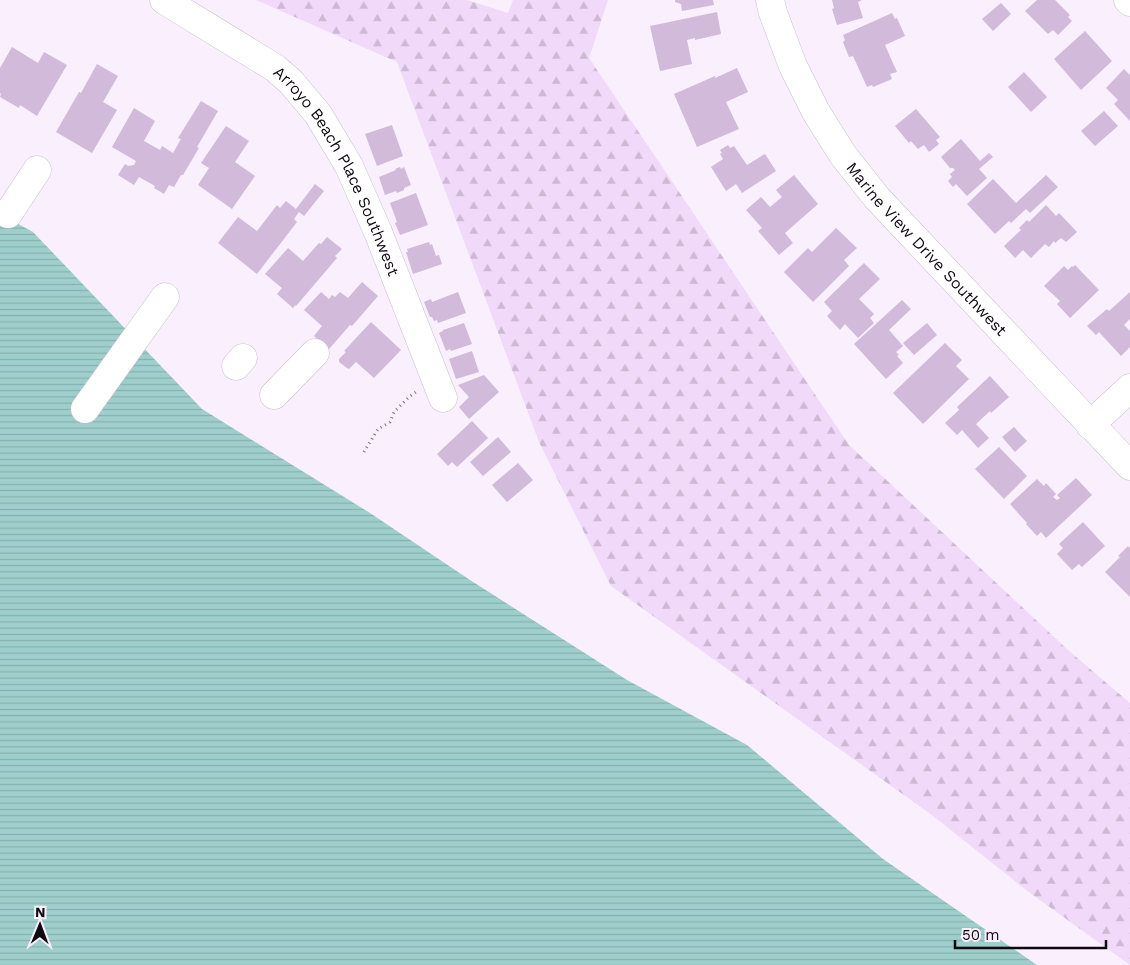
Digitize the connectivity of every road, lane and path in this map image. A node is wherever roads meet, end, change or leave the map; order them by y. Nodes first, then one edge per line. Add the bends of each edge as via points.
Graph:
1 (164, 0) edge
2 (770, 0) edge
3 (37, 170) dead end
4 (8, 214) dead end
5 (165, 297) dead end
6 (315, 353) dead end
7 (439, 388) joint
8 (1130, 388) edge
9 (274, 394) dead end
10 (85, 409) dead end
11 (1090, 425) junction
12 (364, 452) dead end
13 (1130, 466) edge

1 - 7 street, Arroyo Beach Place Southwest via 275,68 318,114 349,166
2 - 11 street, Marine View Drive Southwest via 793,66 843,155 877,198
3 - 4 street
5 - 10 street
6 - 9 street
7 - 12 path via 409,396 394,412 390,422 378,429
8 - 11 street
11 - 13 street, Marine View Drive Southwest

